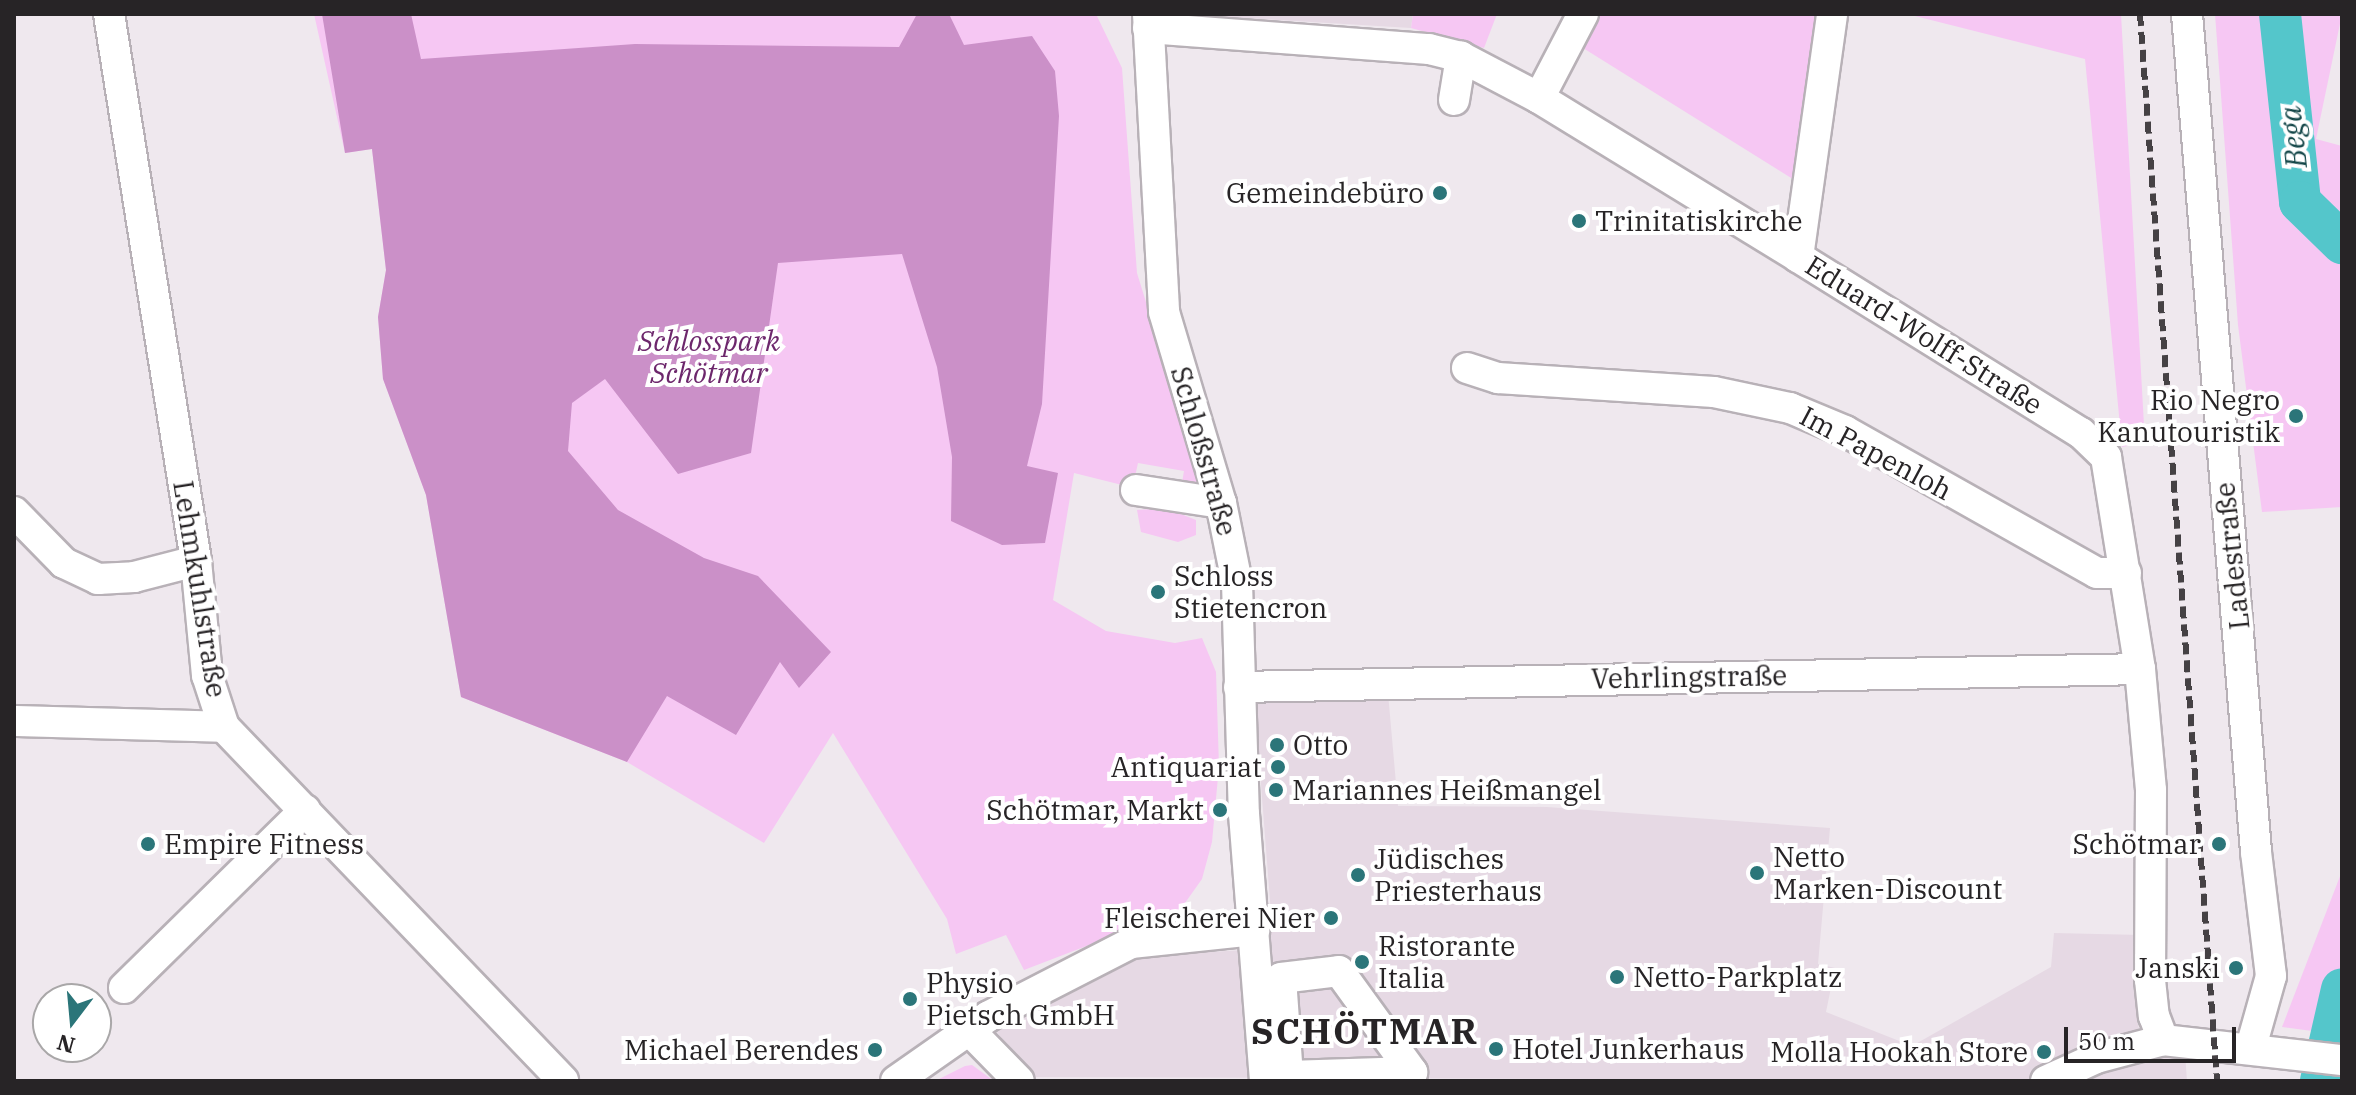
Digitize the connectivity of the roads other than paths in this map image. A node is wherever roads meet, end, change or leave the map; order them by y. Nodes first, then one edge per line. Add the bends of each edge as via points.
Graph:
1 (109, 14) edge
2 (1583, 14) edge
3 (1832, 14) edge
4 (2187, 14) edge
5 (1148, 21) edge
6 (1280, 27) edge
7 (1461, 57) junction
8 (1539, 98) junction
9 (1454, 100) dead end
10 (1798, 257) junction
11 (1467, 368) dead end
12 (1136, 490) dead end
13 (1221, 503) junction
14 (14, 512) edge
15 (196, 561) junction
16 (2126, 573) junction
17 (2140, 669) junction
18 (1239, 687) junction
19 (14, 721) edge
20 (224, 727) junction
21 (305, 810) junction
22 (1254, 930) junction
23 (124, 988) dead end
24 (969, 1030) junction
25 (2163, 1040) junction
26 (2251, 1047) junction
27 (2342, 1060) edge
28 (1412, 1072) joint
29 (563, 1081) edge
30 (896, 1081) edge
31 (1019, 1081) edge
32 (1265, 1081) edge
33 (2046, 1081) edge

1 - 15 street, Lehmkuhlstraße
2 - 8 street
3 - 10 street
4 - 26 street, Ladestraße via 2256,852 2271,976
5 - 6 street, Eduard-Wolff-Straße
5 - 13 street, Schloßstraße via 1164,312
6 - 7 street, Eduard-Wolff-Straße
7 - 8 street, Eduard-Wolff-Straße
7 - 9 street
8 - 10 street, Eduard-Wolff-Straße
10 - 16 street, Eduard-Wolff-Straße via 2089,441 2106,457
11 - 16 street, Im Papenloh via 1498,378 1714,392 1790,408 1845,431 2097,573
12 - 13 street
13 - 18 street, Schloßstraße via 1237,582
14 - 15 street via 64,563 98,579 134,577
15 - 20 street, Lehmkuhlstraße via 207,675
16 - 17 street, Eduard-Wolff-Straße
17 - 18 street, Vehrlingstraße
17 - 25 street, Eduard-Wolff-Straße via 2151,790 2150,980
18 - 22 street, Schloßstraße
19 - 20 street
20 - 21 street, Lehmkuhlstraße
21 - 23 street
21 - 29 street, Lehmkuhlstraße
22 - 24 street via 1131,943
22 - 32 street, Schloßstraße
24 - 30 street
24 - 31 street
25 - 26 street
25 - 33 street via 2096,1058
26 - 27 street
28 - 28 street via 1288,1076 1281,978 1339,971

